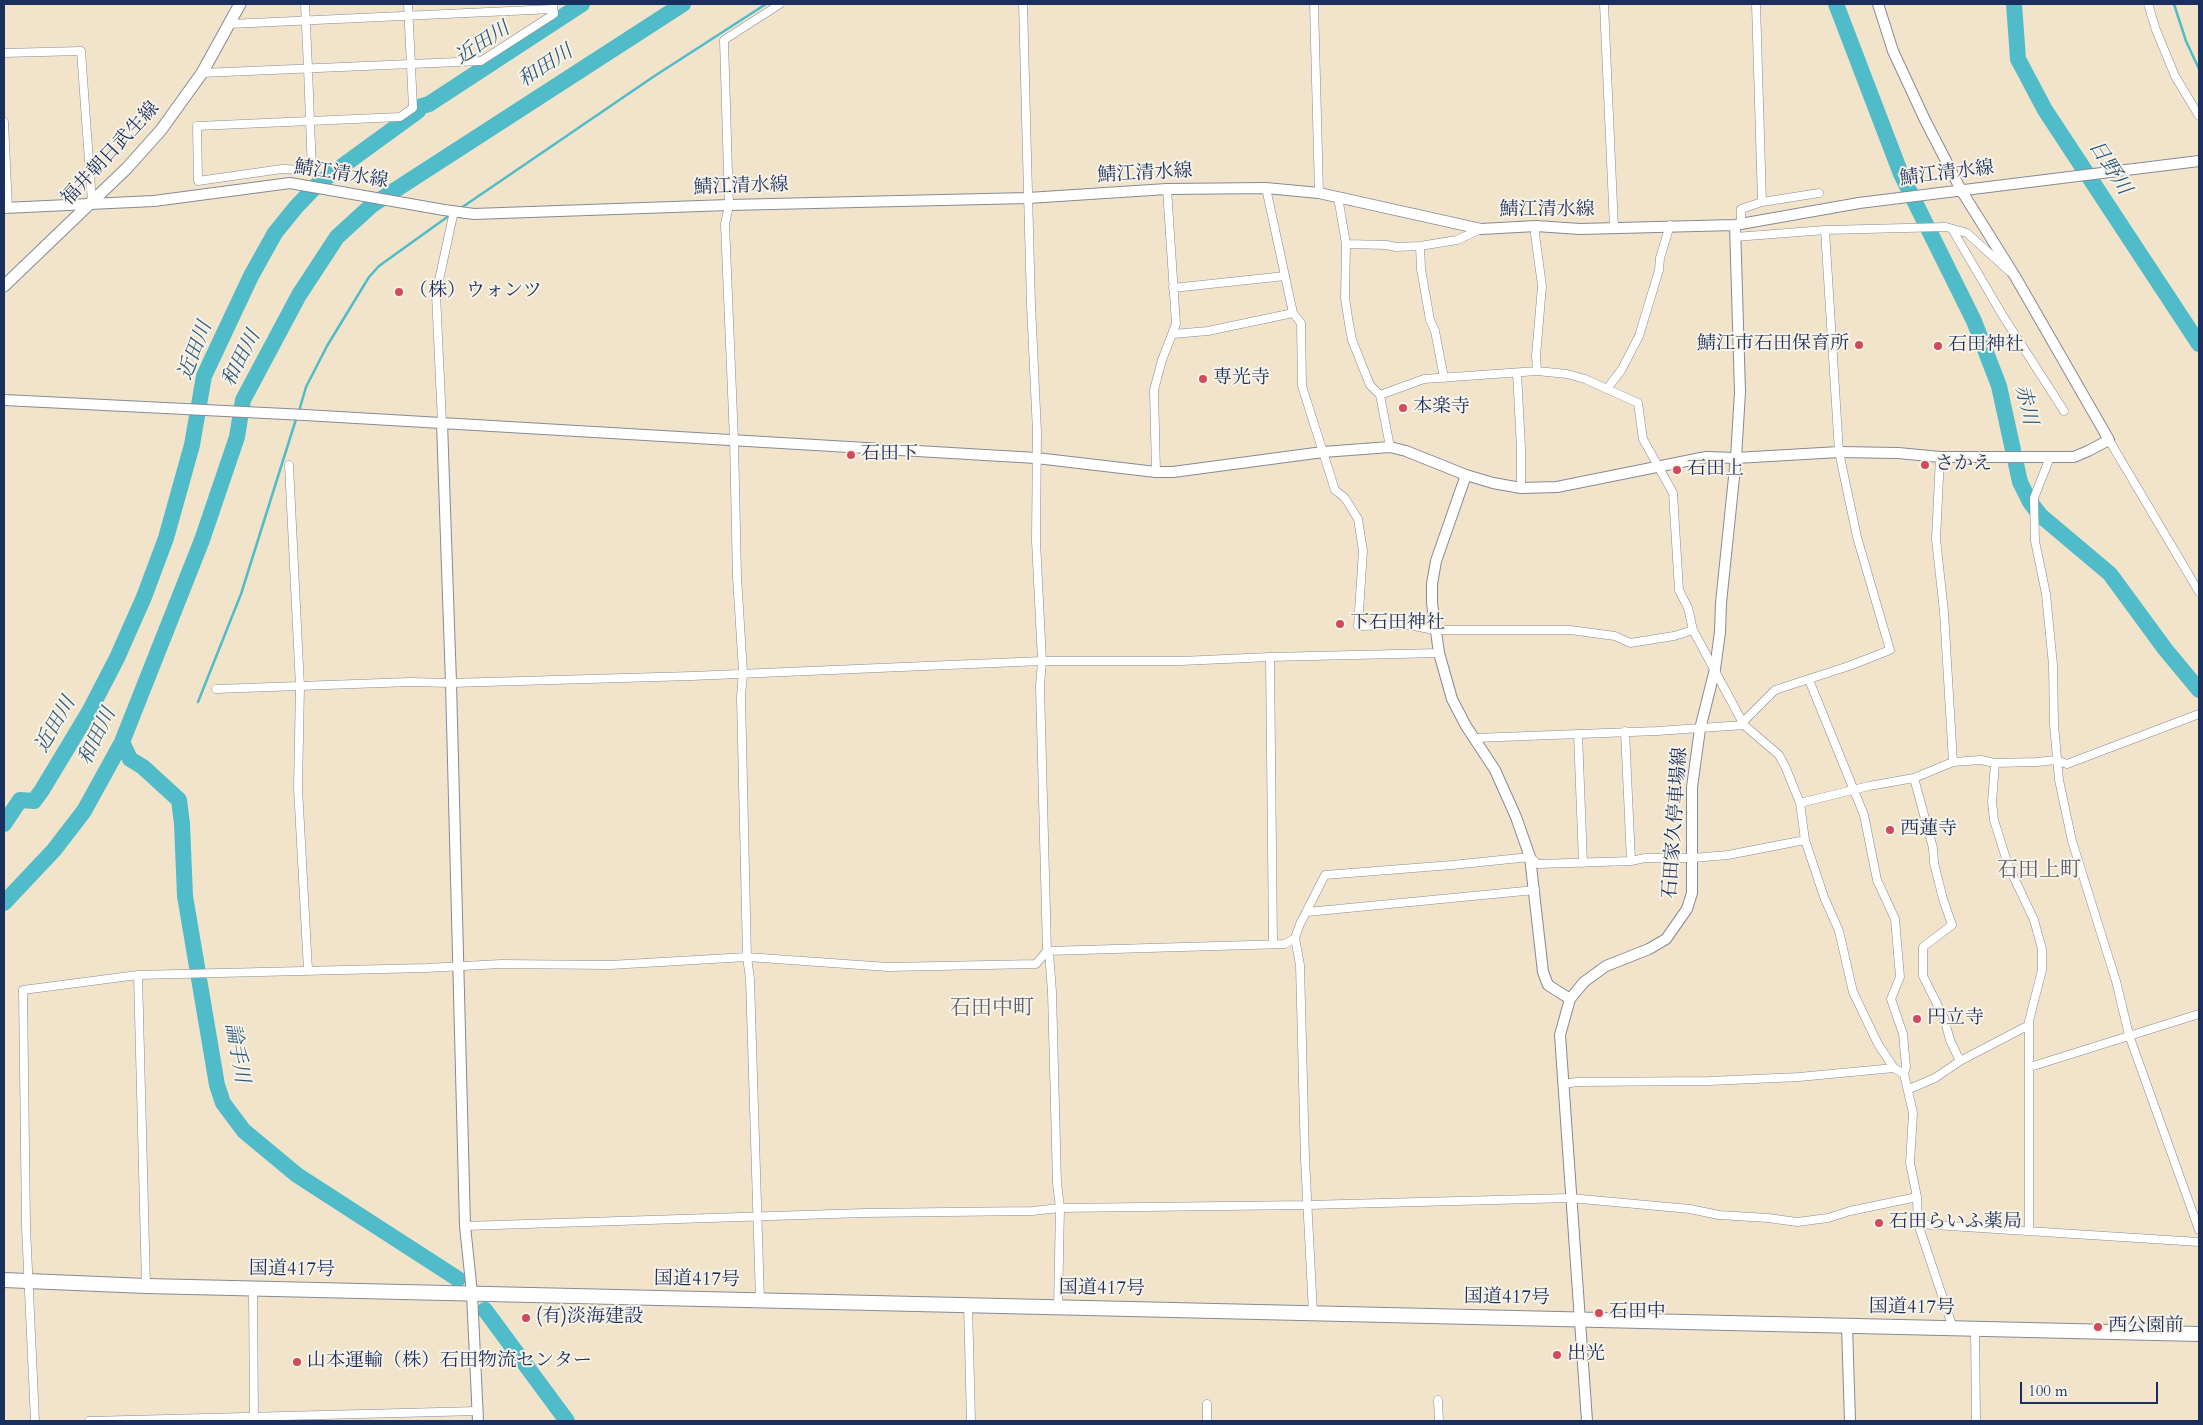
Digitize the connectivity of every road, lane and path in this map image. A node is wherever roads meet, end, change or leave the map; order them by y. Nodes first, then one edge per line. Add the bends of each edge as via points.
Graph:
1 (240, 4) edge
2 (305, 4) edge
3 (408, 4) edge
4 (780, 4) edge
5 (1023, 4) edge
6 (1314, 4) edge
7 (1604, 4) edge
8 (1756, 4) edge
9 (1878, 4) edge
10 (2148, 4) edge
11 (553, 7) edge
12 (408, 16) junction
13 (306, 20) junction
14 (230, 24) junction
15 (4, 53) edge
16 (411, 64) junction
17 (308, 68) junction
18 (202, 73) junction
19 (2199, 116) edge
20 (310, 121) junction
21 (4, 122) edge
22 (2196, 161) edge
23 (1266, 188) junction
24 (1167, 189) junction
25 (1961, 190) junction
26 (1319, 193) junction
27 (1819, 193) dead end
28 (1338, 197) junction
29 (1028, 198) junction
30 (1762, 202) junction
31 (90, 204) junction
32 (729, 205) junction
33 (6, 208) edge
34 (454, 211) junction
35 (1738, 224) junction
36 (1536, 226) junction
37 (1670, 226) junction
38 (1614, 228) junction
39 (1481, 229) junction
40 (1952, 229) junction
41 (1825, 230) junction
42 (1735, 237) junction
43 (1346, 244) junction
44 (1420, 246) junction
45 (1285, 276) junction
46 (2016, 278) junction
47 (4, 286) edge
48 (1173, 288) junction
49 (1293, 313) junction
50 (1173, 334) junction
51 (1537, 371) junction
52 (1517, 373) junction
53 (1444, 378) junction
54 (1608, 389) junction
55 (1380, 395) junction
56 (4, 400) edge
57 (2064, 411) dead end
58 (442, 423) junction
59 (734, 440) junction
60 (2109, 440) junction
61 (1390, 447) junction
62 (1323, 452) junction
63 (1839, 452) junction
64 (1940, 457) junction
65 (2050, 457) junction
66 (1036, 458) junction
67 (1736, 458) junction
68 (289, 465) dead end
69 (1661, 468) junction
70 (1156, 472) junction
71 (1466, 475) junction
72 (1521, 488) junction
73 (2199, 592) edge
74 (1435, 630) junction
75 (1693, 630) junction
76 (1438, 653) junction
77 (1270, 657) junction
78 (1042, 661) junction
79 (1715, 668) junction
80 (743, 672) junction
81 (1809, 680) junction
82 (451, 683) junction
83 (300, 687) junction
84 (216, 689) dead end
85 (2199, 714) edge
86 (1744, 724) junction
87 (1700, 729) junction
88 (1625, 731) junction
89 (1578, 734) junction
90 (1475, 738) junction
91 (2056, 760) junction
92 (1953, 762) junction
93 (1995, 763) junction
94 (1914, 778) junction
95 (1853, 789) junction
96 (1800, 802) junction
97 (1805, 840) junction
98 (1530, 857) junction
99 (1693, 858) junction
100 (1631, 861) junction
101 (1584, 863) junction
102 (1535, 890) junction
103 (1307, 912) junction
104 (1296, 938) junction
105 (1273, 943) junction
106 (1048, 951) junction
107 (746, 957) junction
108 (457, 966) junction
109 (308, 970) junction
110 (138, 975) junction
111 (1570, 999) junction
112 (2199, 1014) edge
113 (2030, 1025) junction
114 (2129, 1035) junction
115 (1960, 1061) junction
116 (2030, 1067) junction
117 (1894, 1068) junction
118 (1904, 1074) junction
119 (1564, 1084) junction
120 (1909, 1089) junction
121 (1917, 1197) junction
122 (1570, 1198) junction
123 (1307, 1205) junction
124 (1060, 1208) junction
125 (756, 1218) junction
126 (1918, 1224) junction
127 (465, 1226) junction
128 (2199, 1230) edge
129 (2029, 1231) junction
130 (2199, 1242) edge
131 (4, 1280) edge
132 (30, 1281) junction
133 (146, 1286) junction
134 (253, 1288) junction
135 (472, 1293) junction
136 (760, 1300) junction
137 (968, 1305) junction
138 (1058, 1307) junction
139 (1313, 1313) junction
140 (1579, 1319) junction
141 (1847, 1326) junction
142 (1952, 1328) junction
143 (1975, 1329) junction
144 (2199, 1334) edge
145 (1438, 1400) dead end
146 (1207, 1404) dead end
147 (478, 1416) edge
148 (254, 1418) edge
149 (35, 1421) edge
150 (89, 1421) edge
151 (971, 1421) edge
152 (1207, 1421) edge
153 (1439, 1421) edge
154 (1587, 1421) edge
155 (1850, 1421) edge
156 (1976, 1421) edge

1 - 14 main road, 福井朝日武生線
2 - 13 street
3 - 12 street
4 - 32 street via 724,40
5 - 29 street
6 - 26 street
7 - 38 street
8 - 30 street
9 - 25 street via 1893,51
10 - 19 street via 2174,76
11 - 12 street
11 - 16 street via 554,14 480,61
12 - 13 street
12 - 16 street
13 - 14 street
13 - 17 street
14 - 18 main road, 福井朝日武生線
15 - 31 street via 81,50
16 - 17 street
16 - 20 street via 413,108 400,117
17 - 18 street
17 - 20 street
18 - 31 main road, 福井朝日武生線 via 152,141
20 - 20 street via 197,126 198,181 275,170 312,170
21 - 33 street
22 - 25 street, 鯖江清水線
23 - 24 street, 鯖江清水線
23 - 26 street, 鯖江清水線
23 - 45 street
24 - 29 street, 鯖江清水線
24 - 48 street
25 - 35 street, 鯖江清水線 via 1859,203
25 - 46 street
26 - 28 street, 鯖江清水線
27 - 30 street
28 - 39 street, 鯖江清水線
28 - 43 street
29 - 32 street, 鯖江清水線
29 - 66 street
30 - 35 street via 1741,209
31 - 33 street, 鯖江清水線
31 - 34 street, 鯖江清水線 via 154,201 295,183
31 - 47 main road, 福井朝日武生線
32 - 34 street, 鯖江清水線 via 474,214
32 - 59 street via 725,224
34 - 58 street via 436,294
35 - 37 street, 鯖江清水線
35 - 42 street, 石田家久停車場線
36 - 38 street, 鯖江清水線
36 - 39 street, 鯖江清水線
36 - 51 street via 1542,286
37 - 38 street, 鯖江清水線
37 - 54 street via 1639,336
39 - 44 street via 1457,240
40 - 41 street
40 - 46 street via 1967,232
40 - 57 street
41 - 42 street
41 - 63 street
42 - 67 street, 石田家久停車場線 via 1740,392
43 - 44 street
43 - 55 street via 1348,324 1370,385
44 - 53 street via 1430,320
45 - 48 street
45 - 49 street
46 - 60 street
48 - 50 street via 1176,324
49 - 50 street via 1208,331
49 - 62 street via 1301,323 1302,386
50 - 70 street via 1154,390
51 - 52 street
51 - 54 street via 1567,374
52 - 53 street
52 - 72 street
53 - 55 street via 1424,379
54 - 69 street via 1638,403 1643,438
55 - 61 street
56 - 58 street
58 - 59 street
58 - 82 street
59 - 66 street
59 - 80 street
60 - 65 street via 2074,457
60 - 73 street
61 - 62 street
61 - 71 street
62 - 70 street
62 - 74 street via 1335,490 1345,498 1358,519 1363,551 1358,626 1408,625
63 - 64 street
63 - 67 street
63 - 81 street via 1857,536 1890,650
64 - 65 street
64 - 92 street via 1936,539
65 - 91 street via 2034,498 2035,542 2046,594 2053,665
66 - 70 street
66 - 78 street
67 - 69 street via 1706,457
67 - 79 street, 石田家久停車場線
68 - 83 street
69 - 72 street via 1557,487
69 - 75 street via 1673,493 1679,590 1688,608
71 - 72 street
71 - 74 street via 1436,561 1432,584
74 - 75 street via 1570,630 1615,636 1630,643
74 - 76 street
75 - 79 street
76 - 77 street
76 - 90 street via 1452,698
77 - 78 street
77 - 105 street
78 - 80 street
78 - 106 street via 1040,686
79 - 86 street
79 - 87 street, 石田家久停車場線
80 - 82 street
80 - 107 street
81 - 86 street via 1775,690
81 - 95 street
82 - 83 street
82 - 108 street
83 - 84 street
83 - 109 street via 298,788
85 - 91 street via 2067,764
86 - 87 street
86 - 96 street via 1779,755
87 - 88 street
87 - 99 street, 石田家久停車場線 via 1692,787
88 - 89 street
88 - 100 street
89 - 90 street
89 - 101 street
90 - 98 street via 1495,770
91 - 93 street
91 - 114 street via 2072,842 2116,980
92 - 93 street via 1981,760
92 - 94 street
93 - 113 street via 1994,820 2008,865 2034,920 2042,949 2042,970
94 - 95 street
94 - 115 street via 1933,848 1940,890 1952,926 1923,947 1923,976
95 - 96 street
95 - 118 street via 1864,815 1877,880 1896,920 1900,977 1891,998 1903,1034
96 - 97 street
97 - 99 street via 1728,855
97 - 117 street via 1839,931 1854,992 1878,1044
98 - 101 street via 1538,864
98 - 102 street
98 - 103 street via 1325,875
99 - 100 street
99 - 111 street, 石田家久停車場線 via 1690,901 1670,934 1649,950 1606,966 1590,976
100 - 101 street
102 - 103 street
102 - 111 street via 1543,972 1548,985
103 - 104 street
104 - 105 street via 1285,944
104 - 123 street via 1300,965
105 - 106 street
106 - 107 street via 1036,964 888,967
106 - 124 street
107 - 108 street via 610,965
107 - 125 street via 750,980
108 - 109 street
108 - 127 street
109 - 110 street
110 - 132 street via 23,990 26,1228
110 - 133 street
111 - 119 street, 石田家久停車場線 via 1560,1035
112 - 114 street
113 - 115 street
113 - 116 street
114 - 116 street
114 - 128 street
115 - 120 street via 1935,1078
116 - 129 street
117 - 118 street
117 - 119 street via 1799,1077
118 - 120 street
119 - 122 street, 石田家久停車場線
120 - 121 street via 1913,1113 1910,1163
121 - 122 street via 1797,1222 1719,1215 1690,1208
121 - 126 street
122 - 123 street
122 - 140 street, 石田家久停車場線
123 - 124 street
123 - 139 street
124 - 125 street
124 - 138 street
125 - 127 street
125 - 136 street
126 - 129 street
126 - 142 street
127 - 135 street
129 - 130 street
131 - 132 highway, 国道417号
132 - 133 highway, 国道417号
132 - 149 street
133 - 134 highway, 国道417号
134 - 135 highway, 国道417号
134 - 148 street
135 - 136 highway, 国道417号
135 - 147 street
136 - 137 highway, 国道417号
137 - 138 highway, 国道417号
137 - 151 street
138 - 139 highway, 国道417号
139 - 140 highway, 国道417号
140 - 141 highway, 国道417号
140 - 154 street, 石田家久停車場線
141 - 142 highway, 国道417号
141 - 155 street
142 - 143 highway, 国道417号
143 - 144 highway, 国道417号
143 - 156 street
145 - 153 street
146 - 152 street
147 - 148 street
148 - 150 street

